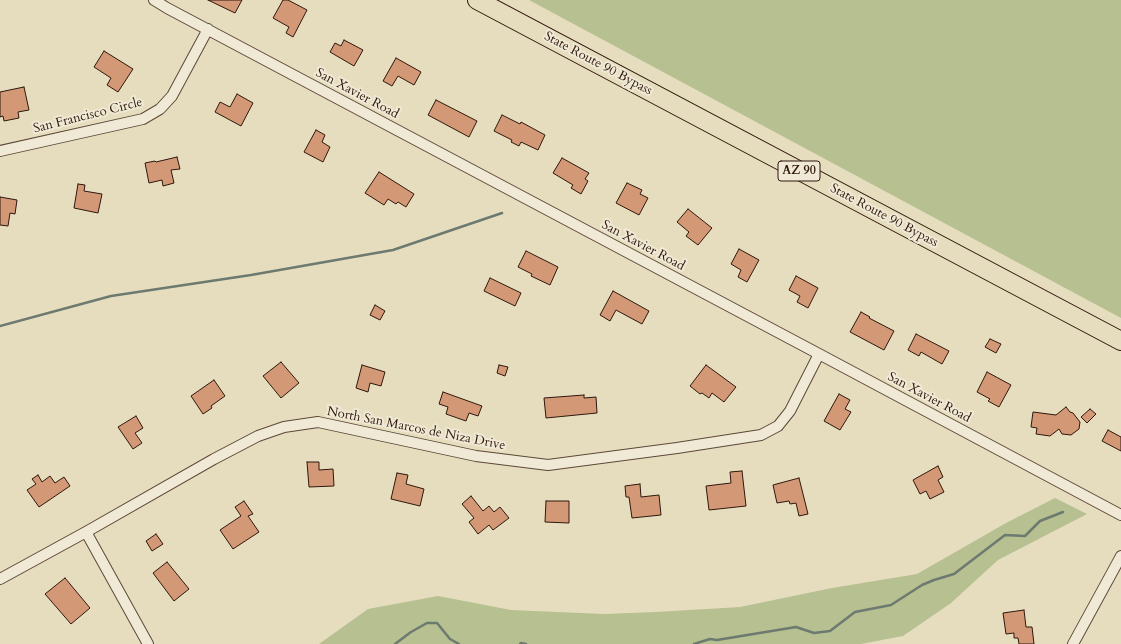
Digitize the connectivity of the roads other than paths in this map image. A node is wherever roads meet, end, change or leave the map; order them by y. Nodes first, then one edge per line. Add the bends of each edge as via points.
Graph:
1 (154, 0) edge
2 (477, 0) edge
3 (208, 30) junction
4 (0, 150) edge
5 (1121, 341) edge
6 (819, 354) junction
7 (1121, 515) edge
8 (86, 532) junction
9 (1121, 556) edge
10 (0, 579) edge
11 (148, 644) edge
12 (1073, 644) edge

1 - 3 street, San Xavier Road
2 - 5 highway, State Route 90 Bypass / AZ 90
3 - 4 street, San Francisco Circle via 172,96 160,109 143,119
3 - 6 street, San Xavier Road
6 - 7 street, San Xavier Road
6 - 8 street, North San Marcos de Niza Drive via 790,411 778,426 761,435 548,465 476,456 318,422 284,427 258,436 214,458
8 - 10 street, North San Marcos de Niza Drive
8 - 11 street
9 - 12 street

